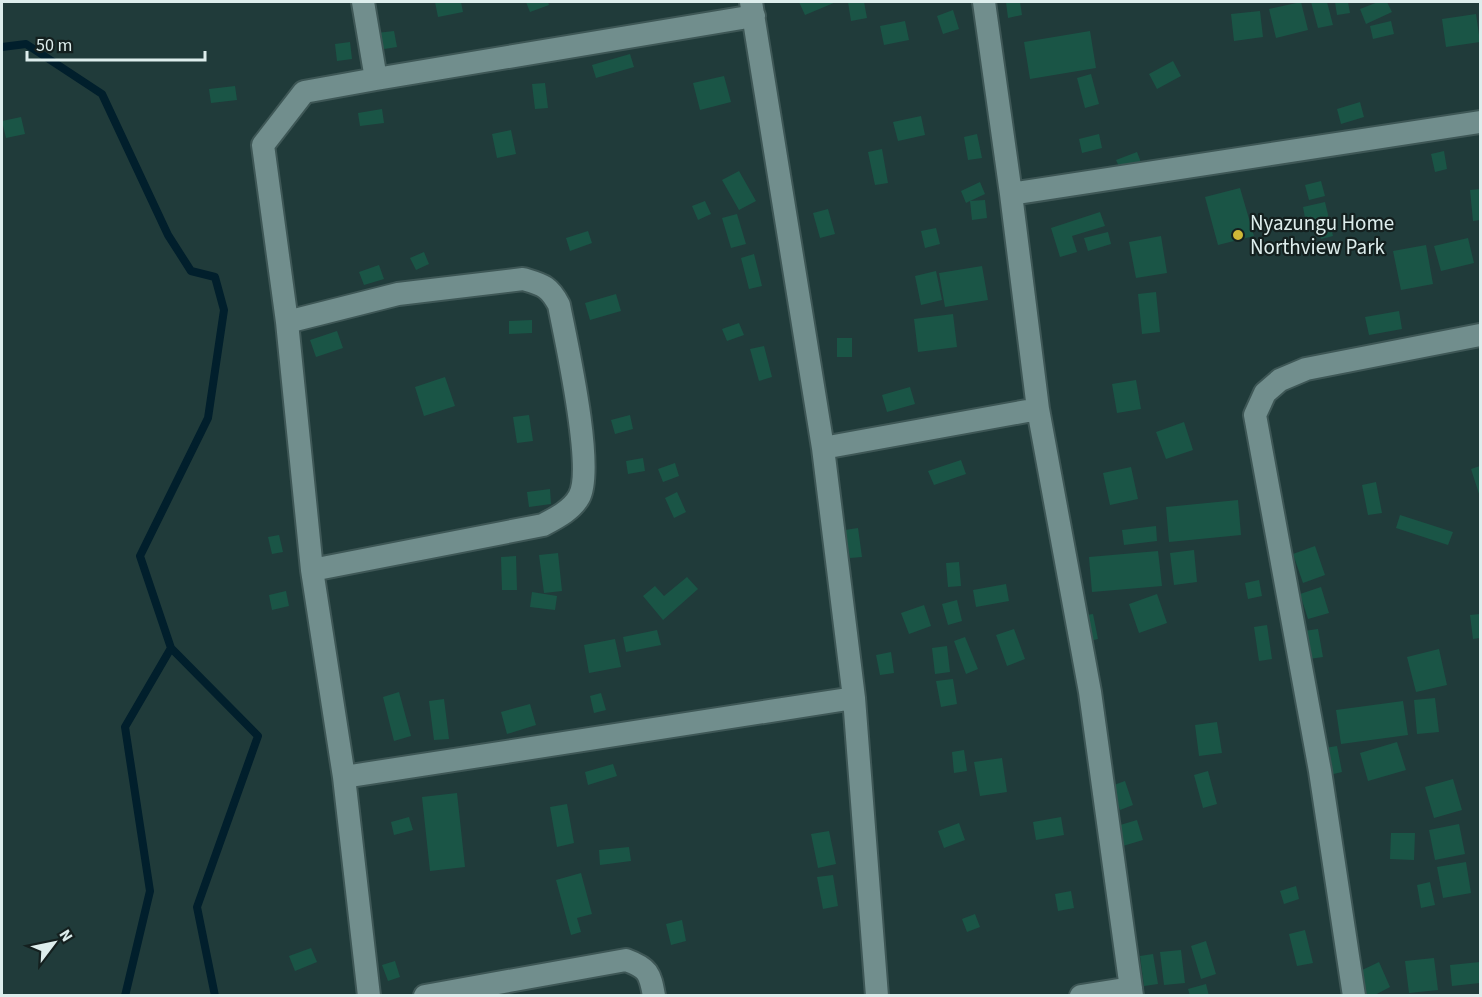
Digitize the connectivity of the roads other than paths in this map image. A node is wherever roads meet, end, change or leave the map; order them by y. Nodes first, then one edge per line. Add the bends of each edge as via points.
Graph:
1 (363, 2) edge
2 (984, 2) edge
3 (752, 9) edge
4 (376, 79) junction
5 (1480, 122) edge
6 (1011, 194) junction
7 (287, 322) junction
8 (1480, 334) edge
9 (1038, 409) junction
10 (823, 448) junction
11 (312, 570) junction
12 (854, 698) junction
13 (344, 777) junction
14 (1132, 992) edge
15 (369, 996) edge
16 (425, 996) edge
17 (654, 996) edge
18 (877, 996) edge
19 (1081, 996) edge
20 (1354, 996) edge

1 - 4 street
2 - 6 street
3 - 4 street
3 - 10 street
4 - 7 street via 304,92 263,145
5 - 6 street
6 - 9 street
7 - 11 street
7 - 11 street via 398,294 523,279 541,285 552,292 559,305 582,431 584,481 579,497 564,513 543,525
8 - 20 street via 1306,369 1280,380 1265,393 1255,415 1320,771
9 - 10 street
9 - 14 street via 1090,692
10 - 12 street
11 - 13 street
12 - 13 street
12 - 18 street
13 - 15 street
14 - 19 street
16 - 17 street via 626,960 646,971

